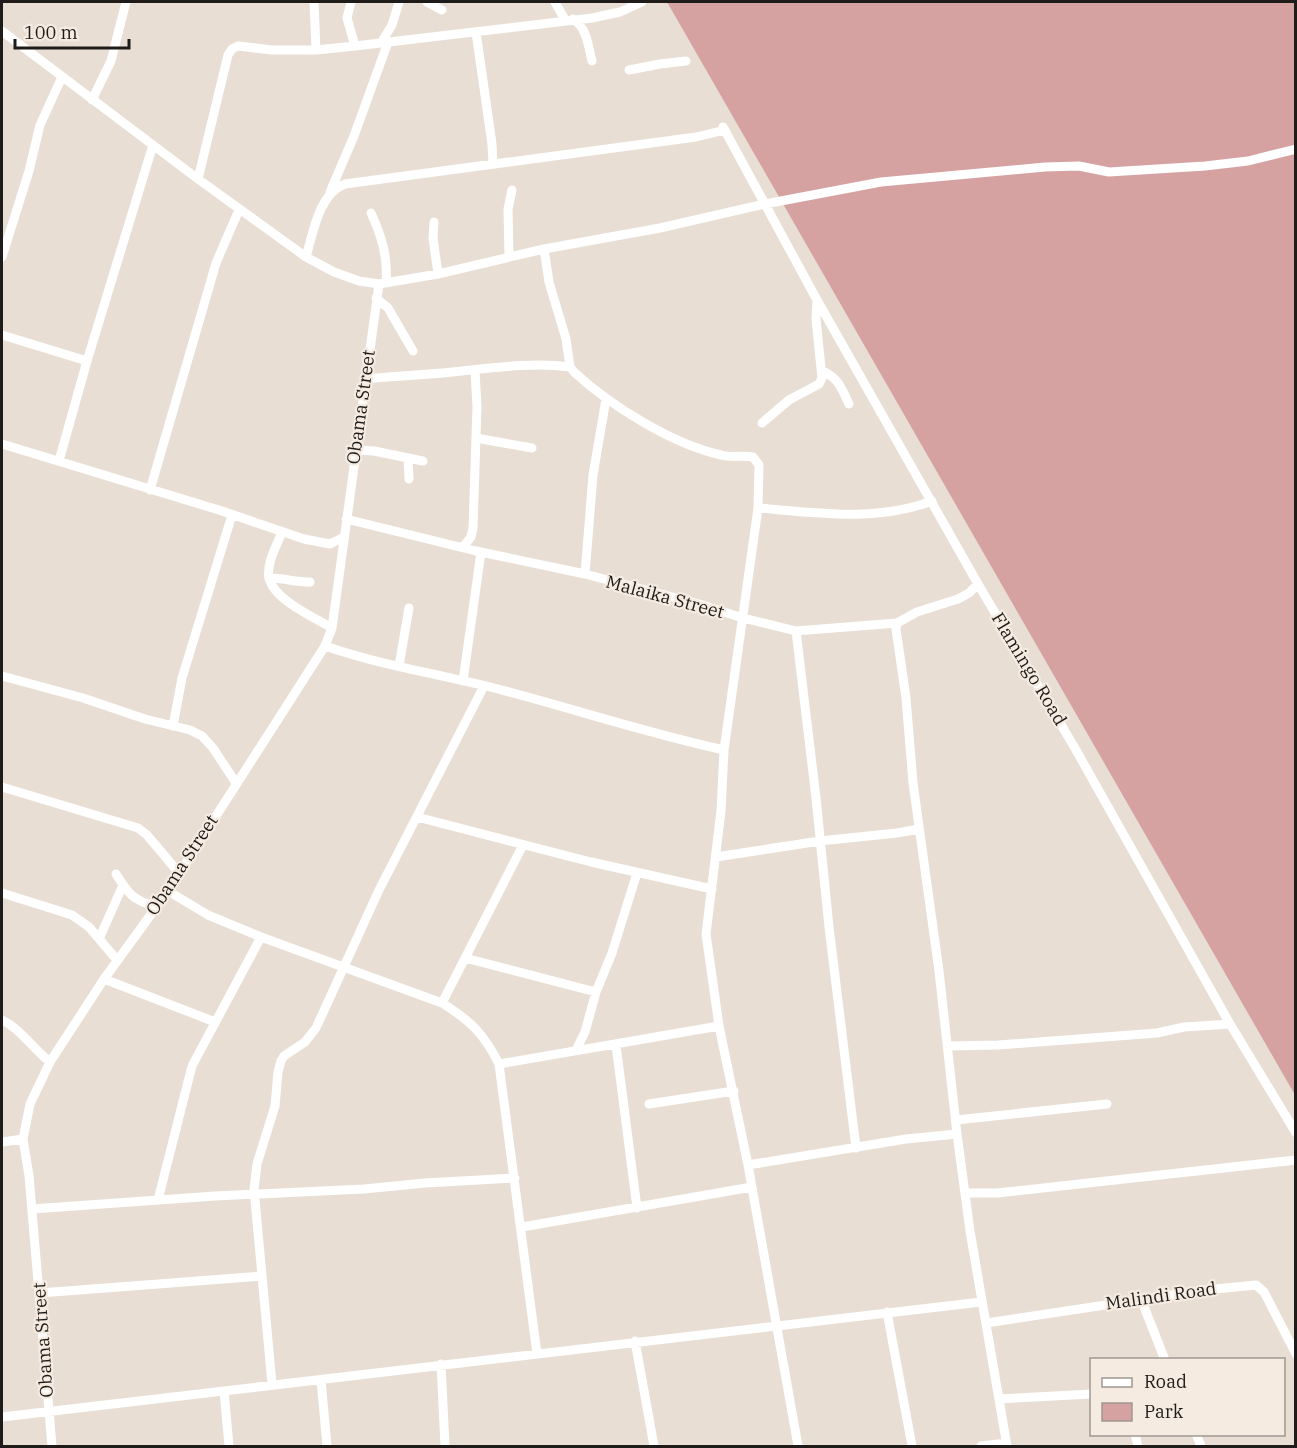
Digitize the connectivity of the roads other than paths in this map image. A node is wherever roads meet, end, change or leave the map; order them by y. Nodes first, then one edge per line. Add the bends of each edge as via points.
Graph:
1 (126, 2) edge
2 (314, 2) edge
3 (351, 2) edge
4 (399, 2) edge
5 (427, 2) edge
6 (555, 2) edge
7 (642, 2) edge
8 (442, 10) dead end
9 (569, 20) junction
10 (2, 31) edge
11 (476, 32) junction
12 (384, 42) junction
13 (355, 46) junction
14 (316, 50) junction
15 (592, 61) dead end
16 (686, 61) dead end
17 (629, 70) dead end
18 (62, 77) junction
19 (92, 100) junction
20 (153, 145) junction
21 (1296, 148) edge
22 (493, 164) junction
23 (198, 179) junction
24 (512, 190) dead end
25 (330, 192) junction
26 (765, 204) junction
27 (239, 210) junction
28 (371, 213) dead end
29 (434, 222) dead end
30 (6, 228) edge
31 (544, 249) junction
32 (2, 257) edge
33 (306, 257) junction
34 (509, 257) junction
35 (438, 274) junction
36 (383, 283) junction
37 (376, 298) junction
38 (817, 300) junction
39 (2, 335) edge
40 (413, 351) dead end
41 (87, 361) junction
42 (570, 367) junction
43 (475, 370) junction
44 (822, 370) junction
45 (364, 379) junction
46 (606, 399) junction
47 (849, 404) dead end
48 (762, 423) dead end
49 (476, 438) junction
50 (2, 444) edge
51 (532, 448) dead end
52 (356, 450) junction
53 (408, 458) junction
54 (59, 461) junction
55 (423, 461) dead end
56 (409, 479) dead end
57 (150, 489) junction
58 (932, 501) junction
59 (758, 508) junction
60 (232, 515) junction
61 (346, 519) junction
62 (282, 532) junction
63 (344, 537) junction
64 (471, 537) junction
65 (330, 544) junction
66 (463, 547) junction
67 (479, 551) junction
68 (342, 555) junction
69 (585, 574) junction
70 (269, 578) junction
71 (310, 582) dead end
72 (978, 584) junction
73 (409, 608) dead end
74 (743, 618) junction
75 (897, 623) junction
76 (332, 628) junction
77 (796, 631) junction
78 (325, 646) junction
79 (399, 666) junction
80 (2, 676) edge
81 (463, 681) junction
82 (484, 686) junction
83 (173, 726) junction
84 (724, 750) junction
85 (236, 783) junction
86 (2, 787) edge
87 (417, 817) junction
88 (919, 829) junction
89 (820, 842) junction
90 (523, 845) junction
91 (716, 858) junction
92 (179, 873) junction
93 (637, 873) junction
94 (116, 874) dead end
95 (123, 885) junction
96 (712, 889) junction
97 (168, 891) junction
98 (2, 893) edge
99 (156, 906) junction
100 (261, 937) junction
101 (99, 939) junction
102 (465, 958) junction
103 (117, 960) junction
104 (342, 968) junction
105 (104, 979) junction
106 (596, 992) junction
107 (442, 1003) junction
108 (2, 1020) edge
109 (215, 1022) junction
110 (1230, 1024) junction
111 (719, 1026) junction
112 (616, 1045) junction
113 (948, 1046) junction
114 (576, 1050) junction
115 (50, 1062) junction
116 (499, 1064) junction
117 (734, 1092) junction
118 (649, 1104) dead end
119 (1107, 1104) dead end
120 (956, 1120) junction
121 (1296, 1133) edge
122 (957, 1134) junction
123 (23, 1139) junction
124 (2, 1142) edge
125 (856, 1148) junction
126 (1296, 1160) edge
127 (748, 1165) junction
128 (515, 1178) junction
129 (752, 1187) junction
130 (966, 1193) junction
131 (254, 1195) junction
132 (158, 1200) junction
133 (636, 1208) junction
134 (32, 1209) junction
135 (522, 1227) junction
136 (262, 1276) junction
137 (40, 1293) junction
138 (1141, 1299) junction
139 (981, 1302) junction
140 (887, 1312) junction
141 (986, 1323) junction
142 (777, 1325) junction
143 (635, 1341) junction
144 (537, 1354) junction
145 (1296, 1354) edge
146 (1165, 1358) edge
147 (441, 1364) junction
148 (321, 1380) junction
149 (272, 1384) junction
150 (224, 1391) junction
151 (1090, 1394) edge
152 (999, 1400) junction
153 (49, 1412) junction
154 (2, 1417) edge
155 (1006, 1445) edge
156 (51, 1446) edge
157 (229, 1446) edge
158 (327, 1446) edge
159 (445, 1446) edge
160 (654, 1446) edge
161 (798, 1446) edge
162 (912, 1446) edge
163 (981, 1446) edge

1 - 19 street via 111,61
2 - 14 street
3 - 13 street via 347,18
4 - 12 street
5 - 8 street
6 - 9 street
7 - 9 street via 620,12
9 - 11 street
9 - 15 street via 582,28
10 - 18 street
11 - 12 street
11 - 22 street
12 - 13 street
12 - 25 street via 354,136
13 - 14 street
14 - 23 street via 238,46 232,49
16 - 17 street
18 - 19 street
18 - 30 street via 40,125 29,171
19 - 20 street
20 - 23 street
20 - 41 street
21 - 26 street via 1248,161 1206,166 1109,172 1078,166 993,170 881,182
22 - 25 street via 345,184
22 - 26 street, Flamingo Road via 696,137 724,129
23 - 27 street
24 - 34 street via 508,209
25 - 33 street
26 - 31 street
26 - 38 street, Flamingo Road
27 - 33 street
27 - 57 street via 216,263
28 - 36 street, Obama Street via 387,258
29 - 35 street
30 - 32 street
31 - 34 street
31 - 42 street
33 - 36 street via 359,281
34 - 35 street
35 - 36 street
36 - 37 street, Obama Street
37 - 40 street via 388,308
37 - 45 street, Obama Street
38 - 44 street
38 - 58 street, Flamingo Road
39 - 41 street
41 - 54 street
42 - 43 street via 497,366
42 - 46 street
43 - 45 street
43 - 49 street
44 - 47 street via 840,384
44 - 48 street via 819,384 789,400
45 - 52 street, Obama Street
46 - 59 street via 660,432 694,447 719,455 753,457 759,465
46 - 69 street via 593,475
49 - 51 street
49 - 64 street
50 - 54 street
52 - 53 street
52 - 61 street, Obama Street
53 - 55 street
53 - 56 street
54 - 57 street
57 - 60 street
58 - 59 street via 895,512 854,515
58 - 72 street, Flamingo Road
59 - 74 street
60 - 62 street
60 - 83 street via 182,678
61 - 63 street, Obama Street
61 - 66 street, Malaika Street
62 - 65 street
62 - 70 street
63 - 65 street
63 - 68 street, Obama Street
64 - 66 street
64 - 67 street
65 - 68 street
66 - 67 street, Malaika Street
67 - 69 street, Malaika Street
67 - 81 street
68 - 76 street, Obama Street
69 - 74 street, Malaika Street
70 - 71 street
70 - 76 street via 294,607
72 - 75 street, Malaika Street via 958,599
72 - 110 street, Flamingo Road
73 - 79 street
74 - 77 street, Malaika Street
74 - 84 street
75 - 77 street, Malaika Street
75 - 88 street
76 - 78 street, Obama Street
77 - 89 street
78 - 79 street
78 - 85 street, Obama Street
79 - 81 street
80 - 83 street
81 - 82 street
82 - 84 street via 663,737
82 - 87 street
83 - 85 street via 202,736
84 - 91 street
85 - 92 street, Obama Street
86 - 92 street via 138,828
87 - 90 street
87 - 104 street
88 - 89 street
88 - 113 street
89 - 91 street
89 - 125 street
90 - 93 street
90 - 102 street
91 - 96 street
92 - 97 street, Obama Street
93 - 96 street
93 - 106 street
94 - 95 street
95 - 99 street via 135,899
95 - 101 street
96 - 111 street via 706,934
97 - 99 street, Obama Street
97 - 100 street via 208,915
98 - 101 street via 72,915
99 - 103 street, Obama Street
100 - 104 street
100 - 109 street
101 - 103 street
102 - 106 street
102 - 107 street
103 - 105 street, Obama Street
104 - 107 street
104 - 131 street via 316,1028 281,1061 275,1106 257,1164
105 - 109 street
105 - 115 street, Obama Street
106 - 114 street
107 - 116 street via 477,1028
108 - 115 street
109 - 132 street via 192,1066
110 - 113 street via 1157,1033
110 - 121 street, Flamingo Road
111 - 112 street
111 - 117 street
112 - 114 street
112 - 133 street
113 - 120 street
114 - 116 street
115 - 123 street, Obama Street via 30,1104
116 - 128 street
117 - 118 street
117 - 127 street
119 - 120 street
120 - 122 street
122 - 125 street
122 - 130 street
123 - 124 street
123 - 134 street, Obama Street
125 - 127 street
126 - 130 street via 997,1193
127 - 129 street
128 - 131 street
128 - 135 street
129 - 133 street
129 - 142 street
130 - 139 street
131 - 132 street
131 - 136 street
132 - 134 street
133 - 135 street
134 - 137 street, Obama Street
135 - 144 street
136 - 137 street
136 - 149 street
137 - 153 street, Obama Street
138 - 141 street, Malindi Road
138 - 145 street, Malindi Road via 1256,1285 1264,1292
138 - 146 street
139 - 140 street
139 - 141 street
140 - 142 street
140 - 162 street
141 - 152 street
142 - 143 street
142 - 161 street
143 - 144 street
143 - 160 street
144 - 147 street
147 - 148 street
147 - 159 street
148 - 149 street
148 - 158 street
149 - 150 street
150 - 153 street
150 - 157 street
151 - 152 street
152 - 155 street
153 - 154 street
153 - 156 street, Obama Street
155 - 163 street

